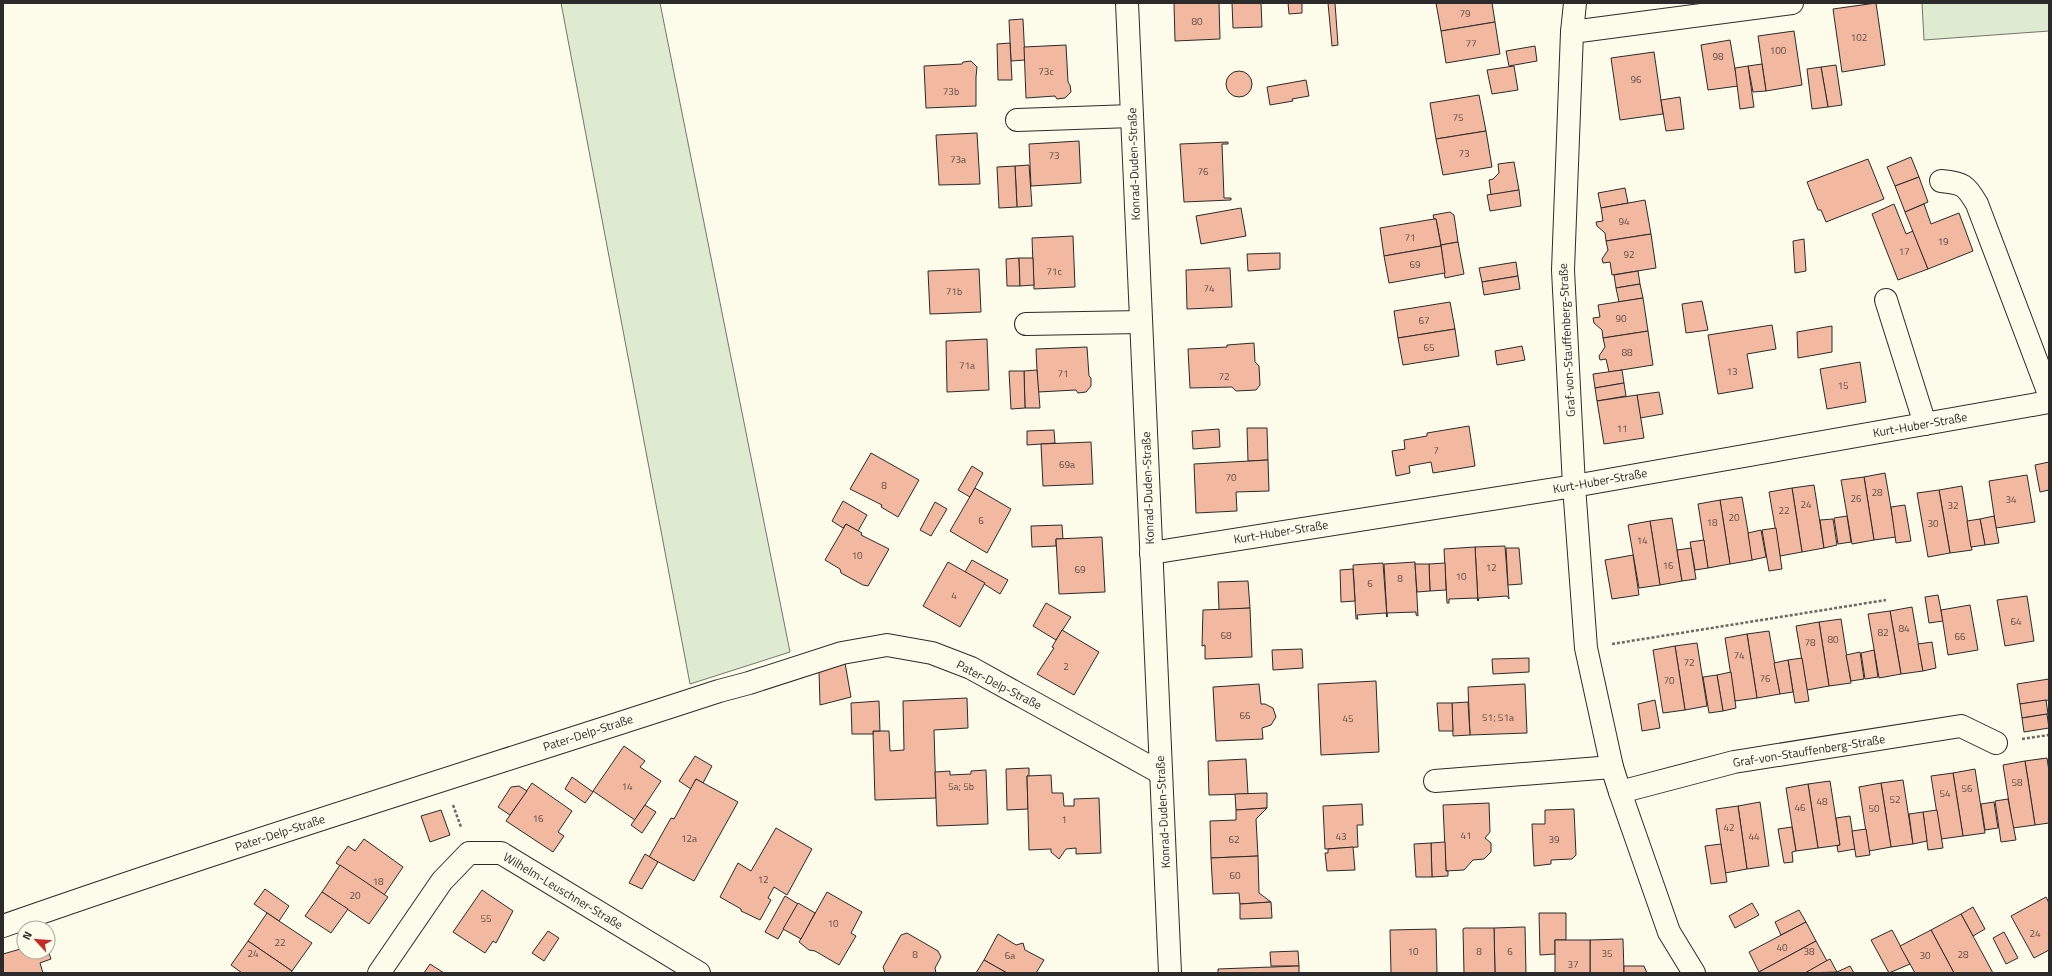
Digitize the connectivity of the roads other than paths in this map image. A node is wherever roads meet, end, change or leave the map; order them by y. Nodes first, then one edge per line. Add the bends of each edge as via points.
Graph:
1 (1127, 3) edge
2 (1575, 3) edge
3 (1792, 3) edge
4 (1572, 32) junction
5 (1132, 116) junction
6 (1017, 120) dead end
7 (1941, 180) dead end
8 (1886, 300) dead end
9 (1141, 322) junction
10 (1026, 324) dead end
11 (2049, 394) edge
12 (2049, 402) edge
13 (1926, 424) junction
14 (1574, 486) junction
15 (1151, 553) junction
16 (1996, 743) dead end
17 (1612, 767) junction
18 (1161, 773) junction
19 (1435, 781) dead end
20 (1620, 792) junction
21 (3, 926) edge
22 (379, 973) edge
23 (699, 973) edge
24 (1170, 973) edge
25 (1694, 973) edge

1 - 5 street, Konrad-Duden-Straße
2 - 4 street, Graf-von-Stauffenberg-Straße
3 - 4 street
4 - 14 street, Graf-von-Stauffenberg-Straße via 1563,270
5 - 6 street
5 - 9 street, Konrad-Duden-Straße
7 - 11 street via 1960,183 1968,189 1977,204
8 - 13 street
9 - 10 street
9 - 15 street, Konrad-Duden-Straße
12 - 13 street, Kurt-Huber-Straße
13 - 14 street, Kurt-Huber-Straße
14 - 15 street, Kurt-Huber-Straße
14 - 17 street, Graf-von-Stauffenberg-Straße via 1586,648
15 - 18 street, Konrad-Duden-Straße
16 - 20 street, Graf-von-Stauffenberg-Straße via 1961,726 1734,762
17 - 19 street
17 - 20 street, Graf-von-Stauffenberg-Straße
18 - 21 street, Pater-Delp-Straße via 971,668 932,654 887,645 842,653 719,690 448,780 255,840
18 - 24 street, Konrad-Duden-Straße
20 - 25 street, Graf-von-Stauffenberg-Straße via 1669,932
22 - 23 street, Wilhelm-Leuschner-Straße via 442,881 469,853 501,853

